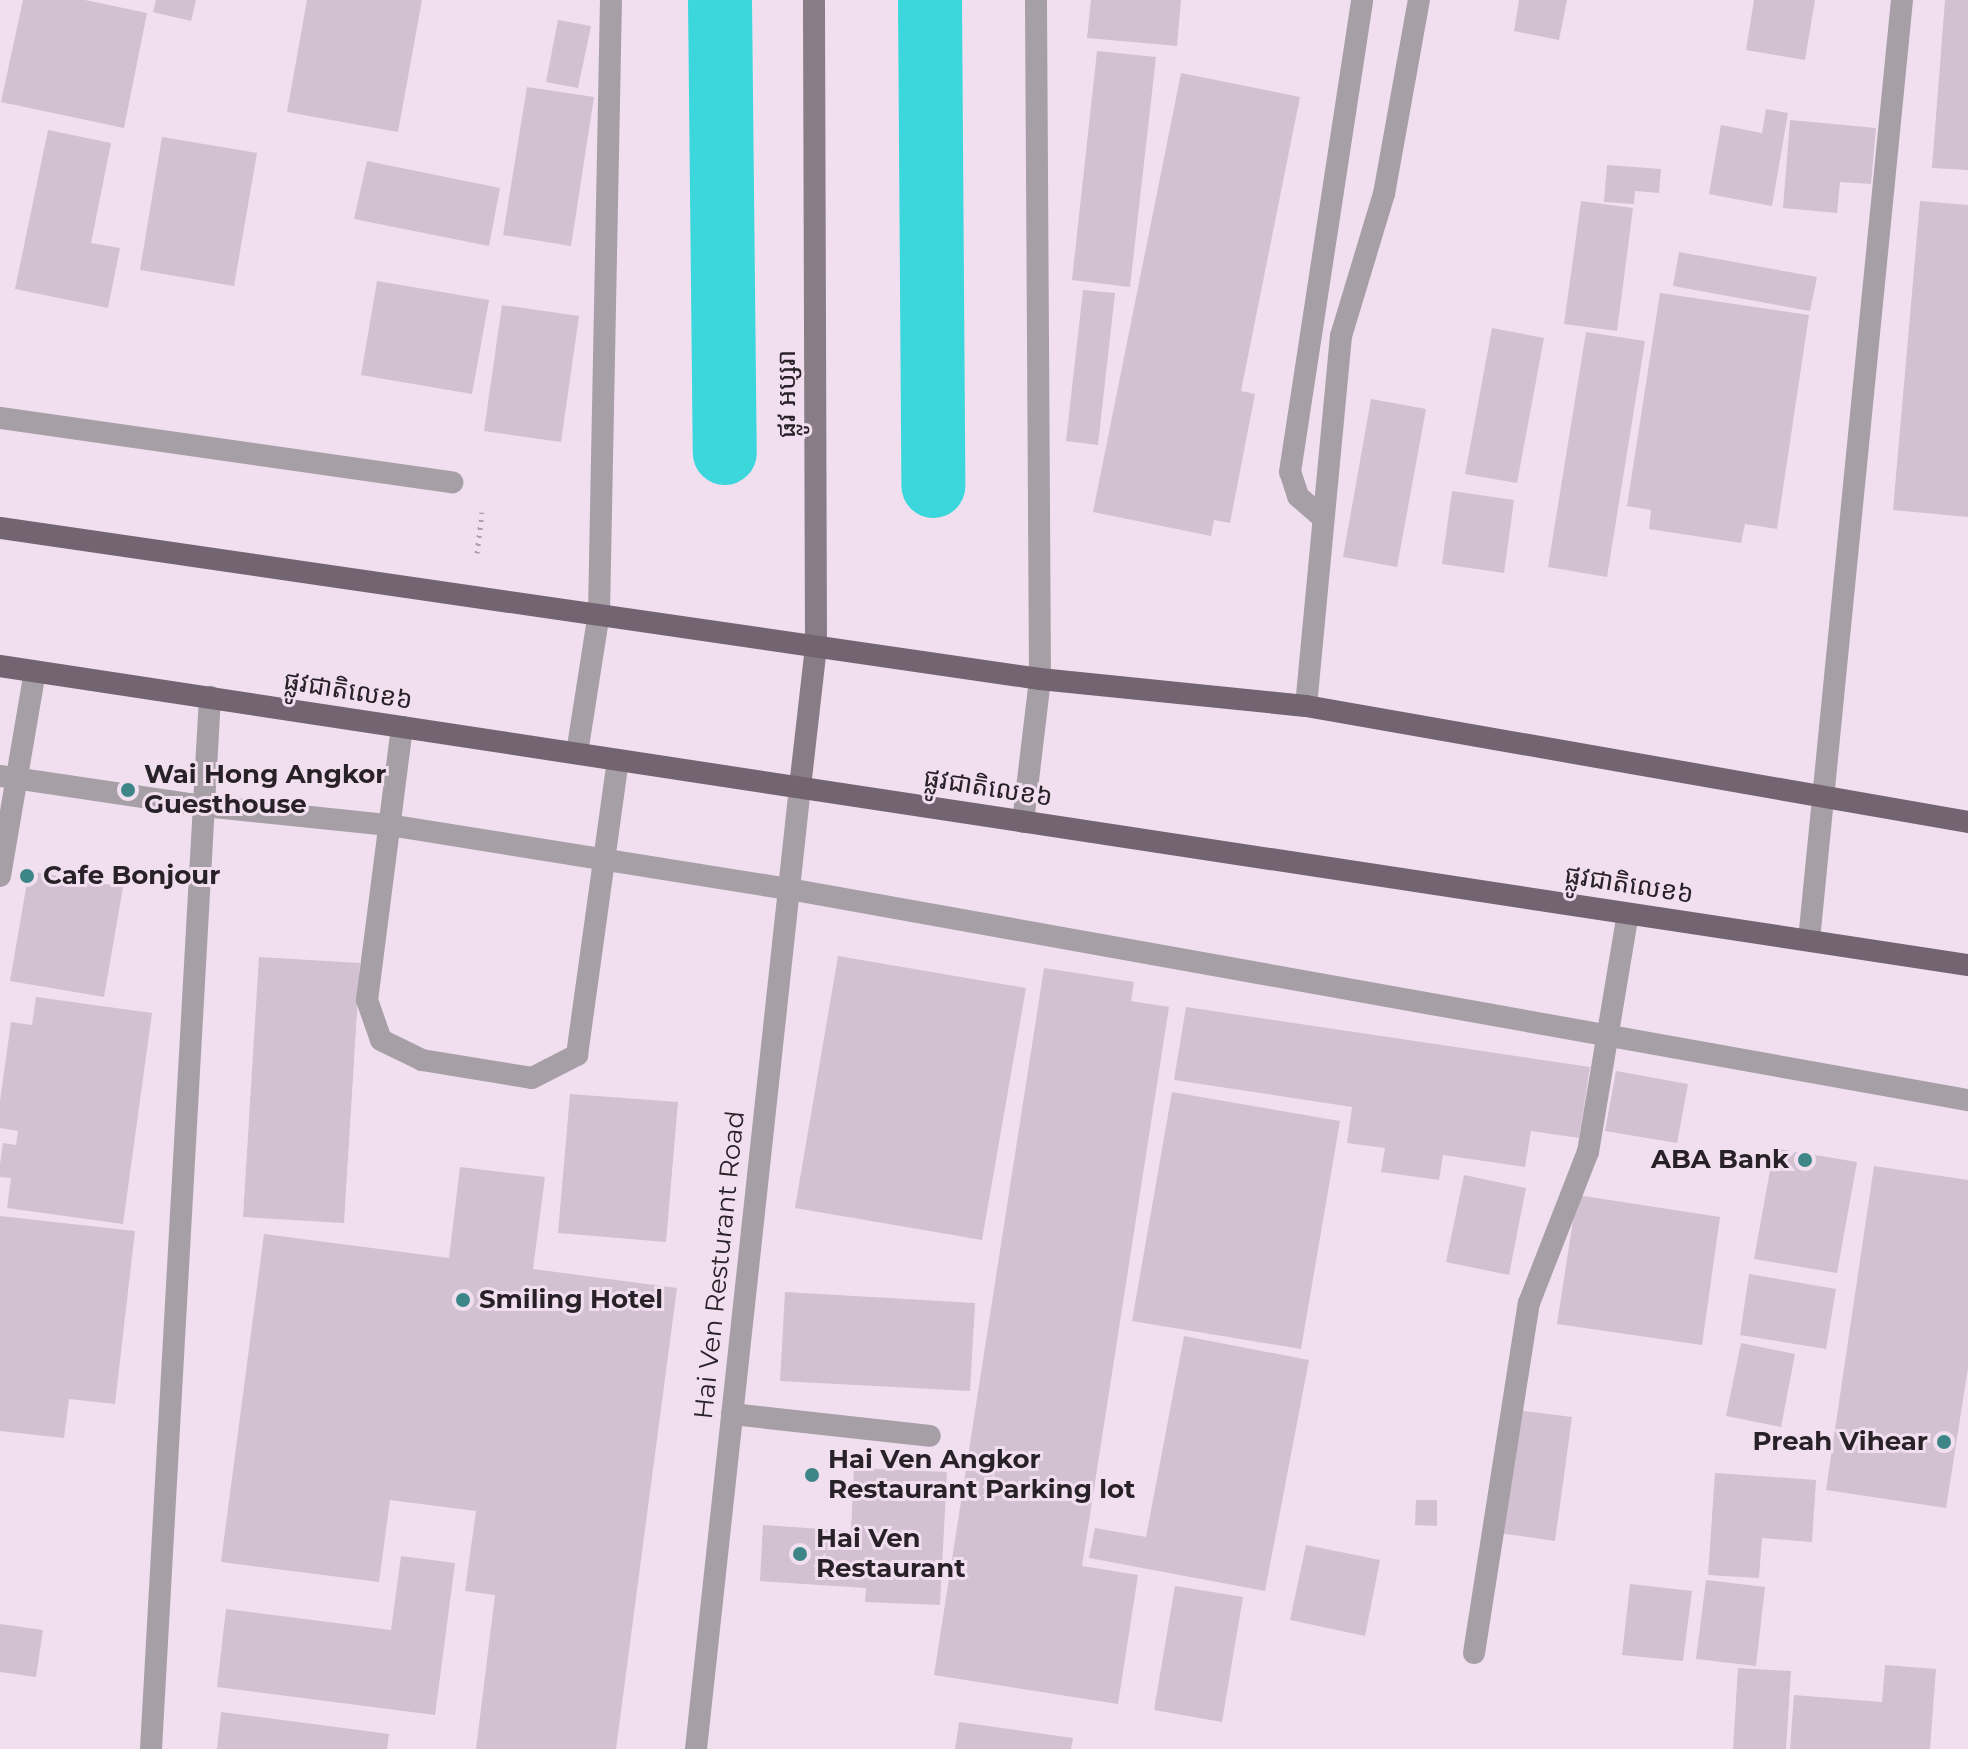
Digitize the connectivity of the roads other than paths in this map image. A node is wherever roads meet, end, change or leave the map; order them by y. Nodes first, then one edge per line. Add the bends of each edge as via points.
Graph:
1 (611, 0) edge
2 (814, 0) edge
3 (1036, 0) edge
4 (1362, 0) edge
5 (1419, 0) edge
6 (1902, 0) edge
7 (0, 418) edge
8 (452, 482) dead end
9 (1323, 518) junction
10 (0, 528) edge
11 (599, 613) junction
12 (816, 646) junction
13 (0, 666) edge
14 (35, 672) junction
15 (1040, 679) junction
16 (210, 697) junction
17 (1306, 706) junction
18 (402, 727) junction
19 (577, 753) junction
20 (618, 760) junction
21 (8, 778) edge
22 (800, 787) junction
23 (1821, 799) junction
24 (204, 806) junction
25 (1023, 822) junction
26 (1968, 822) edge
27 (389, 825) junction
28 (605, 859) junction
29 (0, 876) edge
30 (789, 889) junction
31 (1628, 914) junction
32 (1809, 940) junction
33 (1968, 965) edge
34 (1607, 1036) junction
35 (1968, 1100) edge
36 (732, 1414) junction
37 (930, 1436) dead end
38 (1474, 1653) dead end
39 (151, 1749) edge
40 (696, 1749) edge

1 - 11 street
2 - 12 main road, ផ្លូវ អប្សរា
3 - 15 street
4 - 9 street via 1290,472 1298,496
5 - 9 street via 1384,194 1341,336
6 - 23 street
7 - 8 street
9 - 17 street
10 - 11 main road
11 - 12 main road
11 - 19 street
12 - 15 main road
12 - 22 main road, ផ្លូវ អប្សរា
13 - 14 main road, ផ្លូវជាតិលេខ៦
14 - 16 main road, ផ្លូវជាតិលេខ៦
14 - 21 street
15 - 17 main road
15 - 25 street
16 - 18 main road, ផ្លូវជាតិលេខ៦
16 - 24 street
17 - 23 main road
18 - 19 main road, ផ្លូវជាតិលេខ៦
18 - 27 street
19 - 20 main road, ផ្លូវជាតិលេខ៦
20 - 22 main road, ផ្លូវជាតិលេខ៦
20 - 28 street
21 - 24 street
21 - 29 street
22 - 25 main road, ផ្លូវជាតិលេខ៦
22 - 30 street, Hai Ven Resturant Road
23 - 26 main road
23 - 32 street
24 - 27 street
24 - 39 street
25 - 31 main road, ផ្លូវជាតិលេខ៦
27 - 28 street
27 - 28 street via 367,1000 381,1040 422,1060 532,1078 577,1055
28 - 30 street
30 - 34 street
30 - 36 street, Hai Ven Resturant Road
31 - 32 main road, ផ្លូវជាតិលេខ៦
31 - 34 street
32 - 33 main road, ផ្លូវជាតិលេខ៦
34 - 35 street
34 - 38 street via 1588,1152 1529,1303
36 - 37 street
36 - 40 street, Hai Ven Resturant Road

